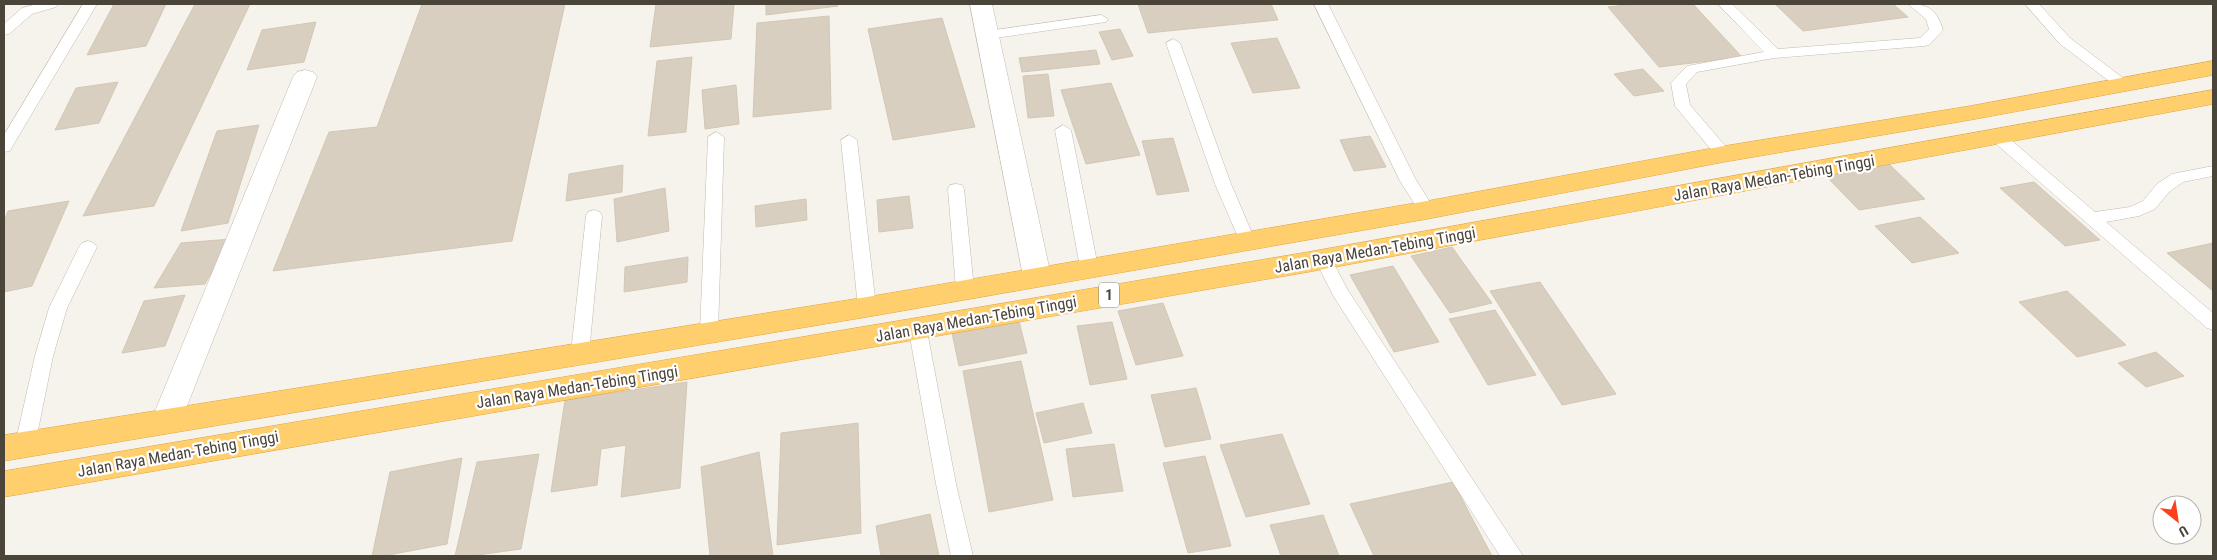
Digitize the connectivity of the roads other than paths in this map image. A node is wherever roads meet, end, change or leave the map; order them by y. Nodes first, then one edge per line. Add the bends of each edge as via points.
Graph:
1 (51, 4) edge
2 (90, 4) edge
3 (981, 4) edge
4 (1321, 4) edge
5 (1725, 4) edge
6 (1915, 4) edge
7 (2032, 4) edge
8 (1101, 19) dead end
9 (4, 31) edge
10 (988, 35) junction
11 (1173, 43) dead end
12 (1774, 54) junction
13 (2213, 68) edge
14 (305, 77) dead end
15 (2122, 84) junction
16 (2213, 97) edge
17 (1063, 130) dead end
18 (716, 137) dead end
19 (1999, 138) junction
20 (849, 140) dead end
21 (4, 147) edge
22 (1724, 154) junction
23 (2213, 171) edge
24 (956, 189) dead end
25 (1427, 210) junction
26 (594, 216) dead end
27 (2092, 218) junction
28 (1247, 240) junction
29 (88, 247) dead end
30 (1324, 260) junction
31 (1089, 267) junction
32 (1037, 276) junction
33 (965, 289) junction
34 (867, 307) junction
35 (2213, 324) edge
36 (918, 331) junction
37 (709, 332) junction
38 (580, 353) junction
39 (166, 421) junction
40 (15, 447) edge
41 (4, 484) edge
42 (962, 556) edge
43 (1512, 556) edge

1 - 9 lane via 27,11
2 - 21 lane
3 - 10 street
4 - 25 lane via 1408,181
5 - 12 lane
6 - 12 lane via 1932,17 1936,30 1924,42
7 - 15 lane via 2065,41
8 - 10 lane
10 - 32 street
11 - 28 lane via 1223,184
12 - 22 lane via 1692,69 1678,83 1683,106
13 - 15 highway, Jalan Raya Medan-Tebing Tinggi / 1
14 - 39 street
15 - 22 highway, Jalan Raya Medan-Tebing Tinggi / 1
16 - 19 highway, Jalan Raya Medan-Tebing Tinggi / 1
17 - 31 lane
18 - 37 lane
19 - 27 lane
19 - 30 highway, Jalan Raya Medan-Tebing Tinggi / 1
20 - 34 lane
22 - 25 highway, Jalan Raya Medan-Tebing Tinggi / 1
23 - 27 lane via 2178,178 2162,188 2149,205 2133,212
24 - 33 lane
25 - 28 highway, Jalan Raya Medan-Tebing Tinggi / 1
26 - 38 lane
27 - 35 lane
28 - 31 highway, Jalan Raya Medan-Tebing Tinggi / 1
29 - 40 lane via 58,308
30 - 36 highway, Jalan Raya Medan-Tebing Tinggi / 1 via 1045,306
30 - 43 lane via 1340,292
31 - 32 highway, Jalan Raya Medan-Tebing Tinggi / 1
32 - 33 highway, Jalan Raya Medan-Tebing Tinggi / 1
33 - 34 highway, Jalan Raya Medan-Tebing Tinggi / 1
34 - 37 highway, Jalan Raya Medan-Tebing Tinggi / 1
36 - 41 highway, Jalan Raya Medan-Tebing Tinggi / 1
36 - 42 lane
37 - 38 highway, Jalan Raya Medan-Tebing Tinggi / 1
38 - 39 highway, Jalan Raya Medan-Tebing Tinggi / 1
39 - 40 highway, Jalan Raya Medan-Tebing Tinggi / 1

